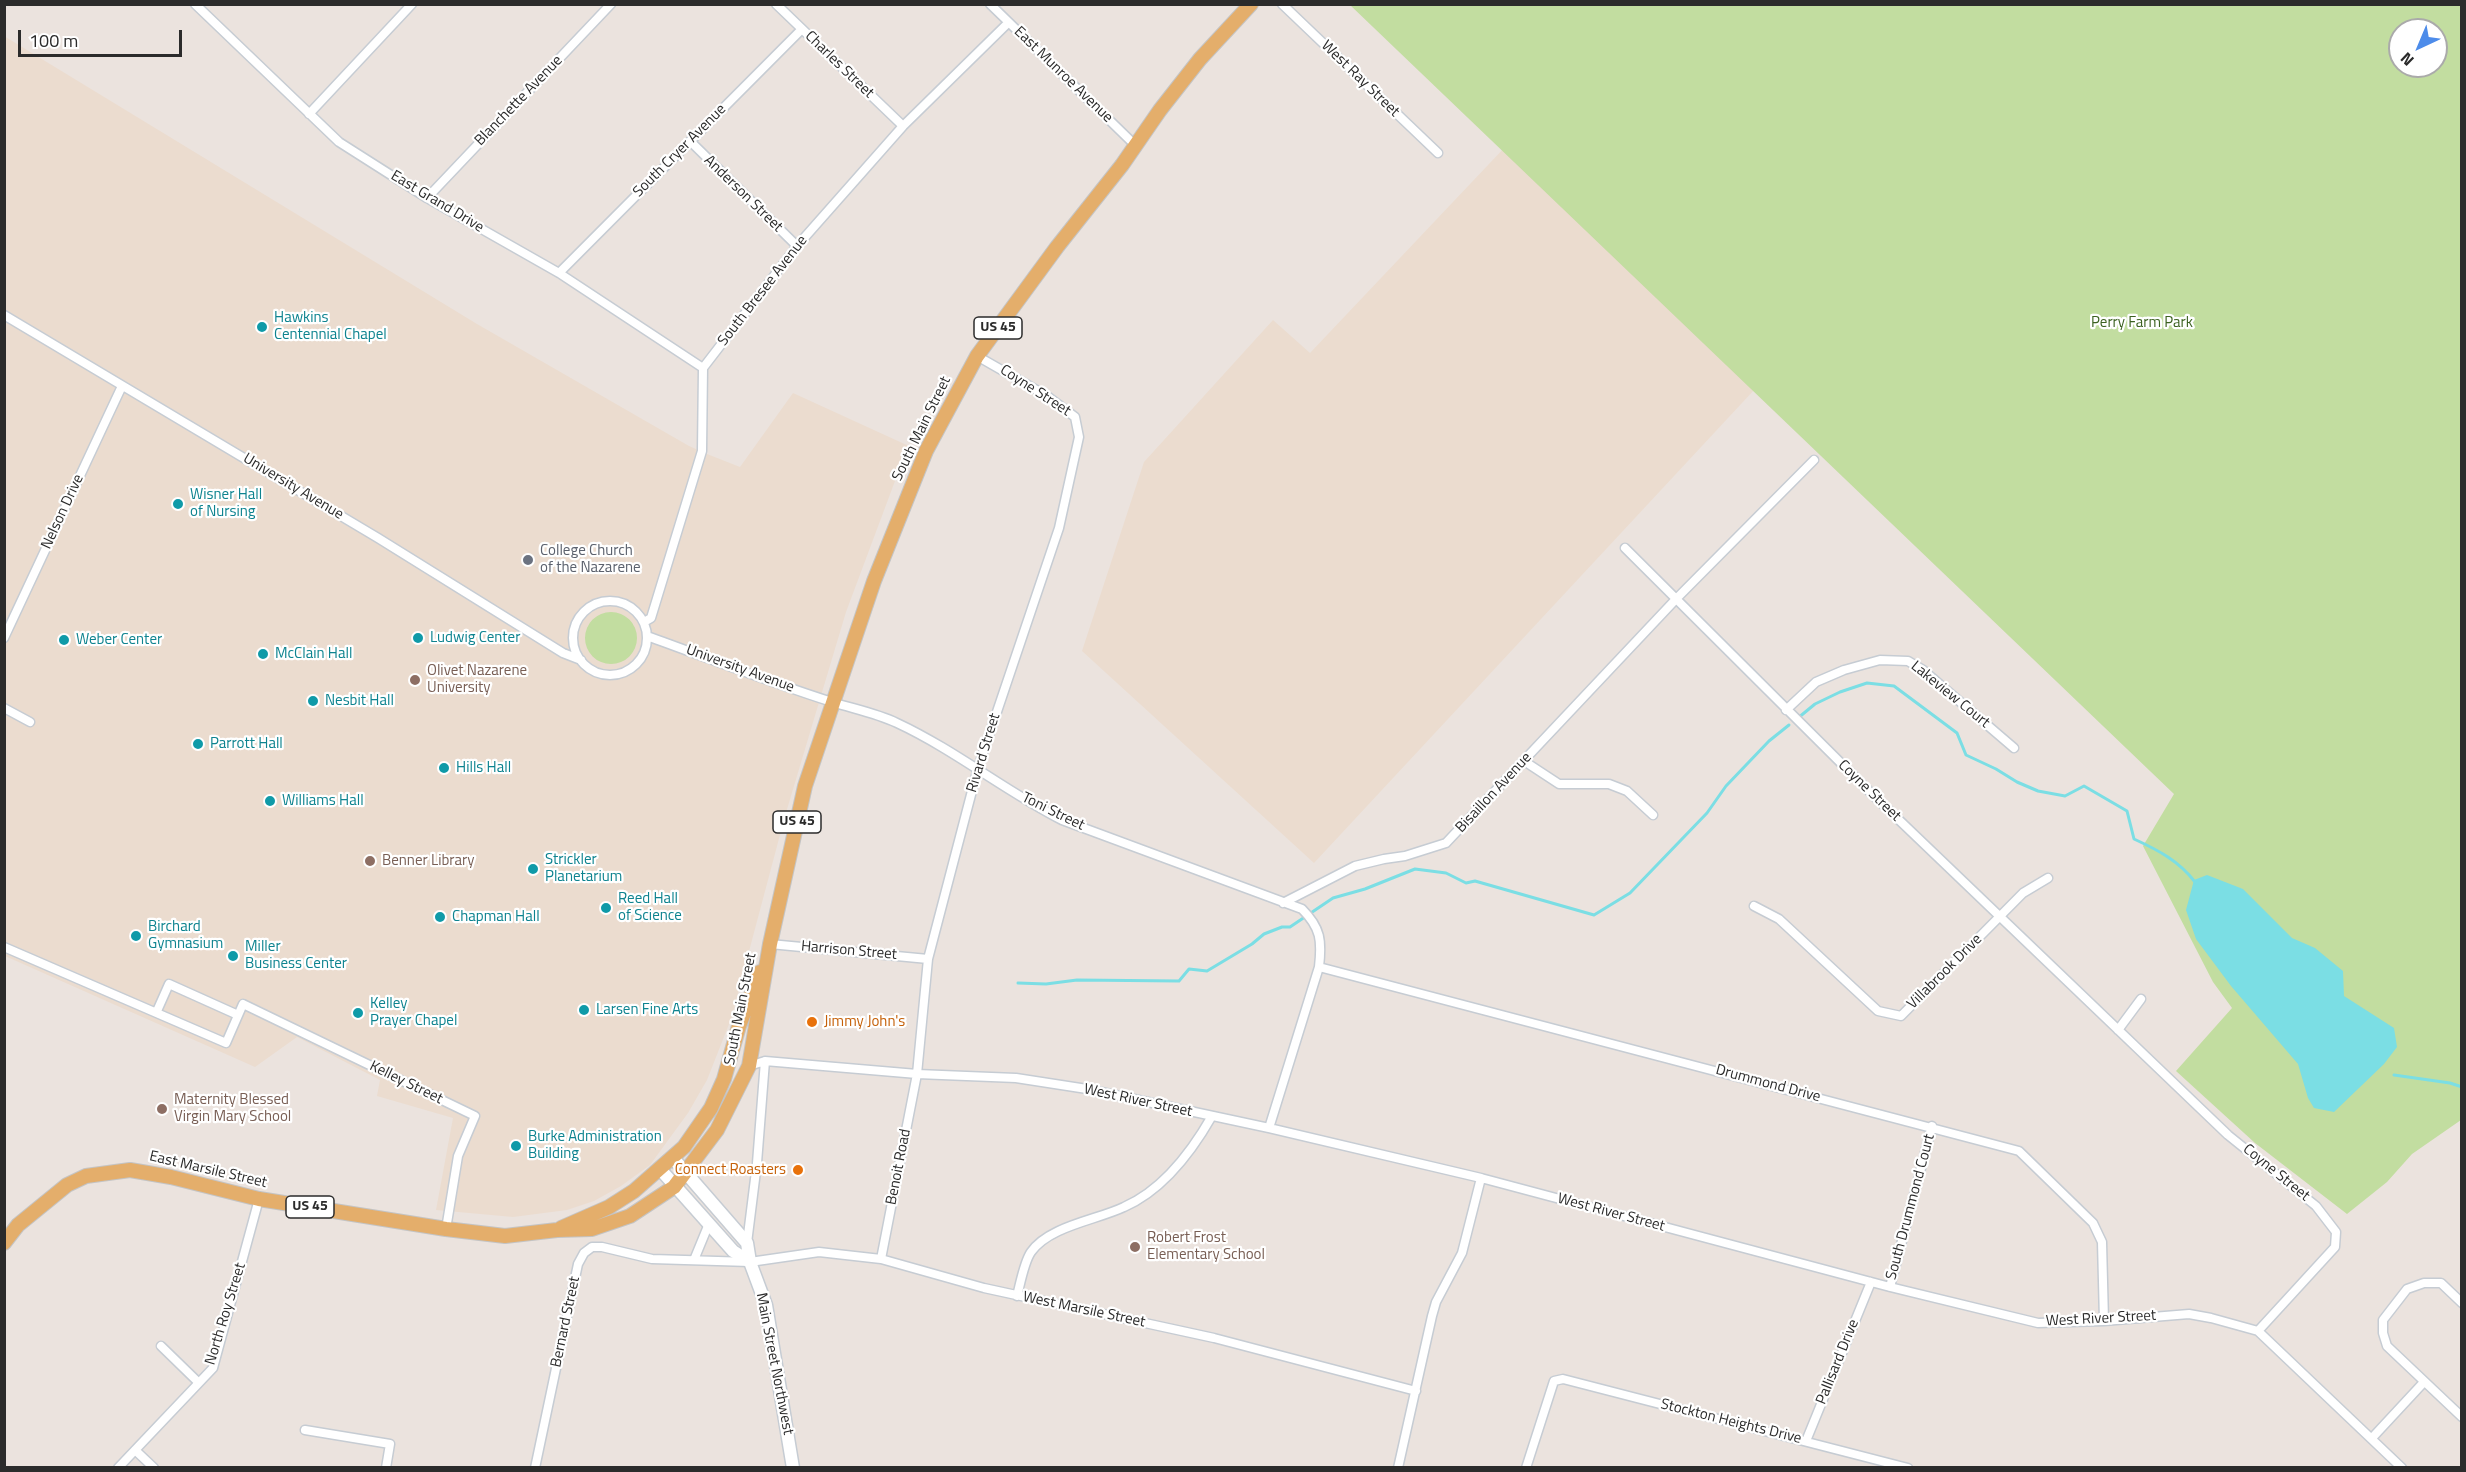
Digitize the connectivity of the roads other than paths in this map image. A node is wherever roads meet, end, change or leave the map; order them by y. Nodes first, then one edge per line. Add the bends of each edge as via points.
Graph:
1 (195, 4) edge
2 (611, 4) edge
3 (776, 4) edge
4 (990, 4) edge
5 (1251, 4) edge
6 (1282, 4) edge
7 (407, 6) edge
8 (1008, 23) junction
9 (802, 29) junction
10 (309, 114) junction
11 (903, 126) junction
12 (690, 141) junction
13 (1136, 146) junction
14 (1438, 153) dead end
15 (427, 198) junction
16 (797, 246) junction
17 (559, 273) junction
18 (4, 315) edge
19 (977, 356) junction
20 (703, 368) junction
21 (122, 386) junction
22 (1079, 437) joint
23 (1814, 460) dead end
24 (1625, 548) dead end
25 (1677, 598) junction
26 (644, 622) junction
27 (647, 636) junction
28 (4, 638) edge
29 (580, 660) junction
30 (833, 703) junction
31 (4, 708) edge
32 (1785, 710) junction
33 (30, 722) dead end
34 (2014, 748) dead end
35 (1524, 761) junction
36 (978, 768) junction
37 (1653, 815) dead end
38 (2048, 878) dead end
39 (1283, 903) junction
40 (1754, 906) dead end
41 (2001, 916) junction
42 (770, 944) junction
43 (4, 947) edge
44 (928, 959) junction
45 (1319, 967) junction
46 (2141, 999) dead end
47 (157, 1011) junction
48 (238, 1015) junction
49 (2118, 1030) junction
50 (753, 1043) junction
51 (765, 1061) junction
52 (749, 1066) junction
53 (917, 1074) junction
54 (1212, 1116) junction
55 (1932, 1126) junction
56 (1269, 1128) junction
57 (673, 1158) junction
58 (660, 1169) junction
59 (686, 1172) junction
60 (1481, 1178) junction
61 (674, 1187) junction
62 (259, 1199) junction
63 (708, 1226) junction
64 (446, 1229) junction
65 (557, 1230) junction
66 (4, 1243) edge
67 (747, 1244) junction
68 (881, 1259) junction
69 (694, 1260) junction
70 (750, 1262) junction
71 (1871, 1282) junction
72 (1890, 1287) junction
73 (1017, 1296) junction
74 (2462, 1303) edge
75 (2104, 1322) junction
76 (2258, 1331) junction
77 (160, 1346) dead end
78 (198, 1382) junction
79 (2424, 1382) junction
80 (1416, 1391) junction
81 (2462, 1417) edge
82 (305, 1430) dead end
83 (2372, 1438) junction
84 (1806, 1441) junction
85 (135, 1450) junction
86 (118, 1467) edge
87 (154, 1467) edge
88 (386, 1467) edge
89 (535, 1467) edge
90 (793, 1467) edge
91 (1398, 1467) edge
92 (1526, 1467) edge
93 (1908, 1467) edge
94 (2402, 1467) edge

1 - 10 street, East Grand Drive
2 - 15 street, Blanchette Avenue
3 - 9 street, Charles Street
4 - 8 street, East Munroe Avenue
5 - 13 main road, South Main Street / US 45 via 1200,59
6 - 14 street, West Ray Street
7 - 10 street
8 - 11 street, South Bresee Avenue
8 - 13 street, East Munroe Avenue
9 - 11 street, Charles Street
9 - 12 street, South Cryer Avenue
10 - 15 street, East Grand Drive via 339,142
11 - 16 street, South Bresee Avenue
12 - 16 street, Anderson Street
12 - 17 street, South Cryer Avenue
13 - 19 main road, South Main Street / US 45
15 - 17 street, East Grand Drive
16 - 20 street, South Bresee Avenue
17 - 20 street, East Grand Drive
18 - 21 street, University Avenue
19 - 22 street, Coyne Street via 1047,396 1075,417
19 - 30 main road, South Main Street / US 45 via 926,451 897,520
20 - 26 street via 702,451 651,618
21 - 28 street, Nelson Drive
21 - 29 street, University Avenue
22 - 36 street, Rivard Street via 1059,528
23 - 25 street, Bisaillon Avenue
24 - 25 street, Coyne Street
25 - 32 street, Coyne Street
25 - 35 street, Bisaillon Avenue
26 - 27 street
26 - 29 street via 627,605 615,601 591,606 576,624 574,643
27 - 29 street, University Avenue via 641,658 623,673 600,673
27 - 30 street, University Avenue
30 - 36 street, Toni Street via 895,722
30 - 42 main road, South Main Street / US 45 via 806,786
31 - 33 street
32 - 34 street, Lakeview Court via 1816,682 1844,670 1880,660 1908,661
32 - 41 street, Coyne Street
35 - 37 street via 1559,784 1609,784 1627,791
35 - 39 street, Bisaillon Avenue via 1446,843 1355,866
36 - 39 street, Toni Street via 1024,801 1062,820
36 - 44 street, Rivard Street
38 - 41 street, Villabrook Drive via 2023,893
39 - 45 street via 1297,907 1312,919 1322,942
40 - 41 street, Villabrook Drive via 1779,919 1878,1011 1901,1016
41 - 49 street, Coyne Street
42 - 44 street, Harrison Street
42 - 50 main road, South Main Street / US 45
42 - 57 main road, South Main Street / US 45 via 711,1108
43 - 47 street
44 - 53 street, Rivard Street
45 - 55 street, Drummond Drive
45 - 56 street
46 - 49 street
47 - 48 street via 169,984
47 - 48 street via 226,1043
48 - 64 street, Kelley Street via 243,1004 475,1116 458,1156
49 - 76 street, Coyne Street via 2228,1135 2316,1206 2336,1232 2335,1247
50 - 51 street
50 - 52 main road, South Main Street / US 45
51 - 52 street, West River Street
51 - 53 street, West River Street
51 - 67 street
52 - 59 main road, South Main Street / US 45 via 717,1130
53 - 54 street, West River Street via 1016,1078
53 - 68 street, Benoit Road
54 - 56 street, West River Street
54 - 73 street via 1197,1143 1154,1187 1126,1206 1054,1233 1030,1253
55 - 72 street, South Drummond Court
55 - 75 street, Drummond Drive via 2019,1151 2093,1223 2102,1242
56 - 60 street, West River Street
57 - 58 main road, East Marsile Street / US 45
57 - 59 main road
58 - 61 main road
58 - 65 main road, East Marsile Street / US 45 via 609,1207
59 - 61 main road, East Marsile Street / US 45
59 - 67 main road
60 - 71 street, West River Street
60 - 80 street via 1462,1253 1436,1302
61 - 63 main road
61 - 65 main road, East Marsile Street / US 45 via 630,1216 592,1230
62 - 64 main road, East Marsile Street / US 45
62 - 66 main road, East Marsile Street / US 45 via 130,1170 86,1176 67,1185 18,1224
62 - 78 street, North Roy Street via 213,1368
63 - 69 street
63 - 70 main road
64 - 65 main road, East Marsile Street / US 45 via 506,1236
67 - 70 main road, Main Street Northwest
68 - 70 street, West Marsile Street via 819,1252
68 - 73 street, West Marsile Street
69 - 70 street, Bernard Street
69 - 89 street, Bernard Street via 651,1259 602,1247 592,1247 584,1253 578,1264
70 - 90 main road, Main Street Northwest via 766,1305
71 - 72 street, West River Street
71 - 84 street, Pallisard Drive
72 - 75 street, West River Street via 2038,1323
73 - 80 street, West Marsile Street via 1214,1338
74 - 79 street via 2441,1283 2424,1283 2407,1289 2383,1320 2387,1346
75 - 76 street, West River Street via 2189,1314
76 - 83 street, West River Street
77 - 78 street
78 - 85 street, North Roy Street
79 - 81 street
79 - 83 street
80 - 91 street
82 - 88 street via 390,1444
83 - 94 street, West River Street
84 - 92 street, Stockton Heights Drive via 1563,1379 1554,1381
84 - 93 street, Stockton Heights Drive
85 - 86 street, North Roy Street
85 - 87 street

